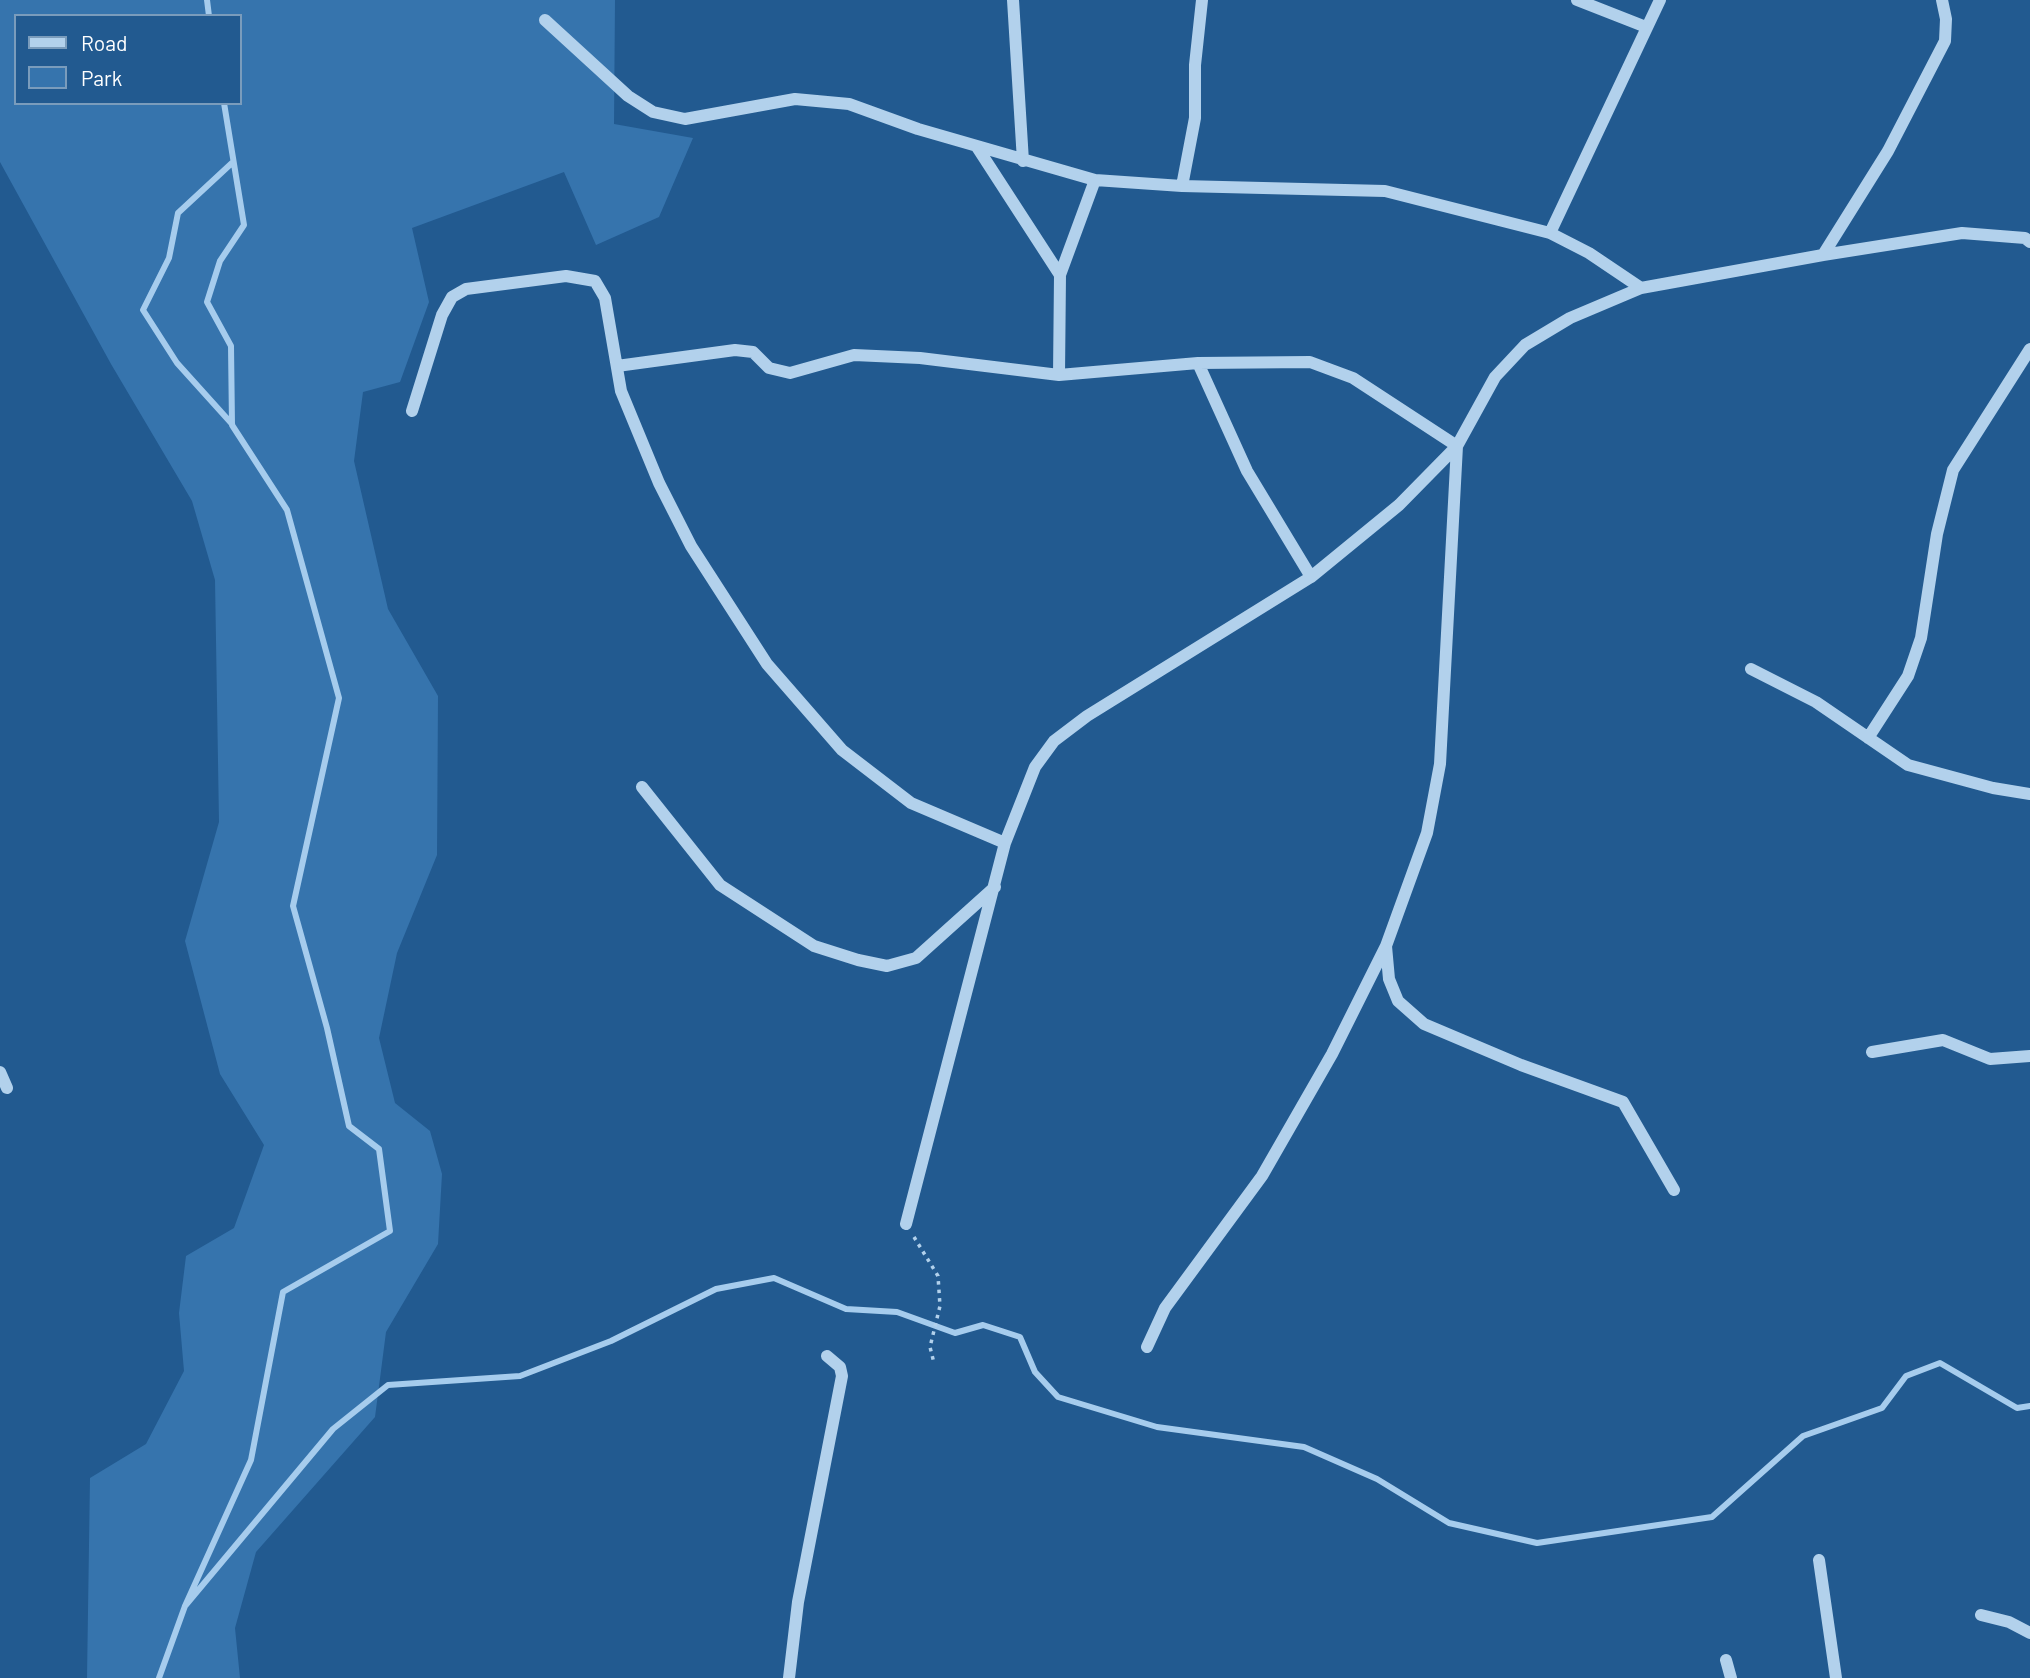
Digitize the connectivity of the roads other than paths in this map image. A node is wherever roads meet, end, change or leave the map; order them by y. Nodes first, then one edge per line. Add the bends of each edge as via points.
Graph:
1 (1013, 0) edge
2 (1202, 0) edge
3 (1577, 0) edge
4 (1660, 0) edge
5 (1942, 0) edge
6 (545, 20) dead end
7 (1646, 27) junction
8 (977, 147) junction
9 (1023, 161) junction
10 (1096, 180) junction
11 (1182, 186) junction
12 (1550, 233) junction
13 (2030, 242) edge
14 (1823, 255) junction
15 (1060, 275) junction
16 (1641, 288) junction
17 (2030, 349) edge
18 (1198, 363) junction
19 (617, 366) junction
20 (1059, 375) junction
21 (412, 411) dead end
22 (1457, 446) junction
23 (1311, 577) junction
24 (1751, 669) dead end
25 (1868, 738) junction
26 (642, 787) dead end
27 (2030, 794) edge
28 (1005, 843) junction
29 (995, 887) junction
30 (1386, 946) junction
31 (1872, 1052) dead end
32 (2030, 1056) edge
33 (0, 1072) edge
34 (7, 1088) dead end
35 (1674, 1189) dead end
36 (906, 1224) road end
37 (1147, 1347) dead end
38 (827, 1356) dead end
39 (1819, 1560) dead end
40 (1981, 1615) dead end
41 (2030, 1633) edge
42 (1726, 1660) dead end
43 (789, 1678) edge
44 (1731, 1678) edge
45 (1836, 1678) edge

1 - 9 street
2 - 11 street via 1195,118
3 - 7 street
4 - 7 street
5 - 14 street via 1945,41 1888,151
6 - 8 street via 628,96 653,112 685,119 796,99 849,104
7 - 12 street
8 - 9 street
8 - 15 street
9 - 10 street
10 - 11 street
10 - 15 street
11 - 12 street via 1385,191
12 - 16 street
13 - 14 street via 1962,233
14 - 16 street
15 - 20 street
16 - 22 street via 1570,318 1525,345 1495,377
17 - 25 street via 1952,470 1921,638 1908,676
18 - 20 street
18 - 22 street via 1310,362 1336,369
18 - 23 street via 1247,471
19 - 20 street via 735,350 753,352 769,368 790,373 854,355
19 - 21 street via 605,298 595,281 566,276 466,289 452,297 442,315
19 - 28 street via 621,391 659,483 691,545 767,664 842,750 911,803
22 - 23 street via 1399,505
22 - 30 street via 1440,764 1427,833
23 - 28 street via 1054,741 1035,767
24 - 25 street via 1816,702
25 - 27 street via 1908,765
26 - 29 street via 720,885 814,946 858,960 887,966 916,958
28 - 29 street
29 - 36 street
30 - 35 street via 1389,979 1398,1001 1424,1024 1623,1102
30 - 37 street via 1332,1054 1262,1177 1165,1308
31 - 32 street via 1943,1040 1990,1059
33 - 34 street
38 - 43 street via 840,1367 842,1376
39 - 45 street
40 - 41 street
42 - 44 street

